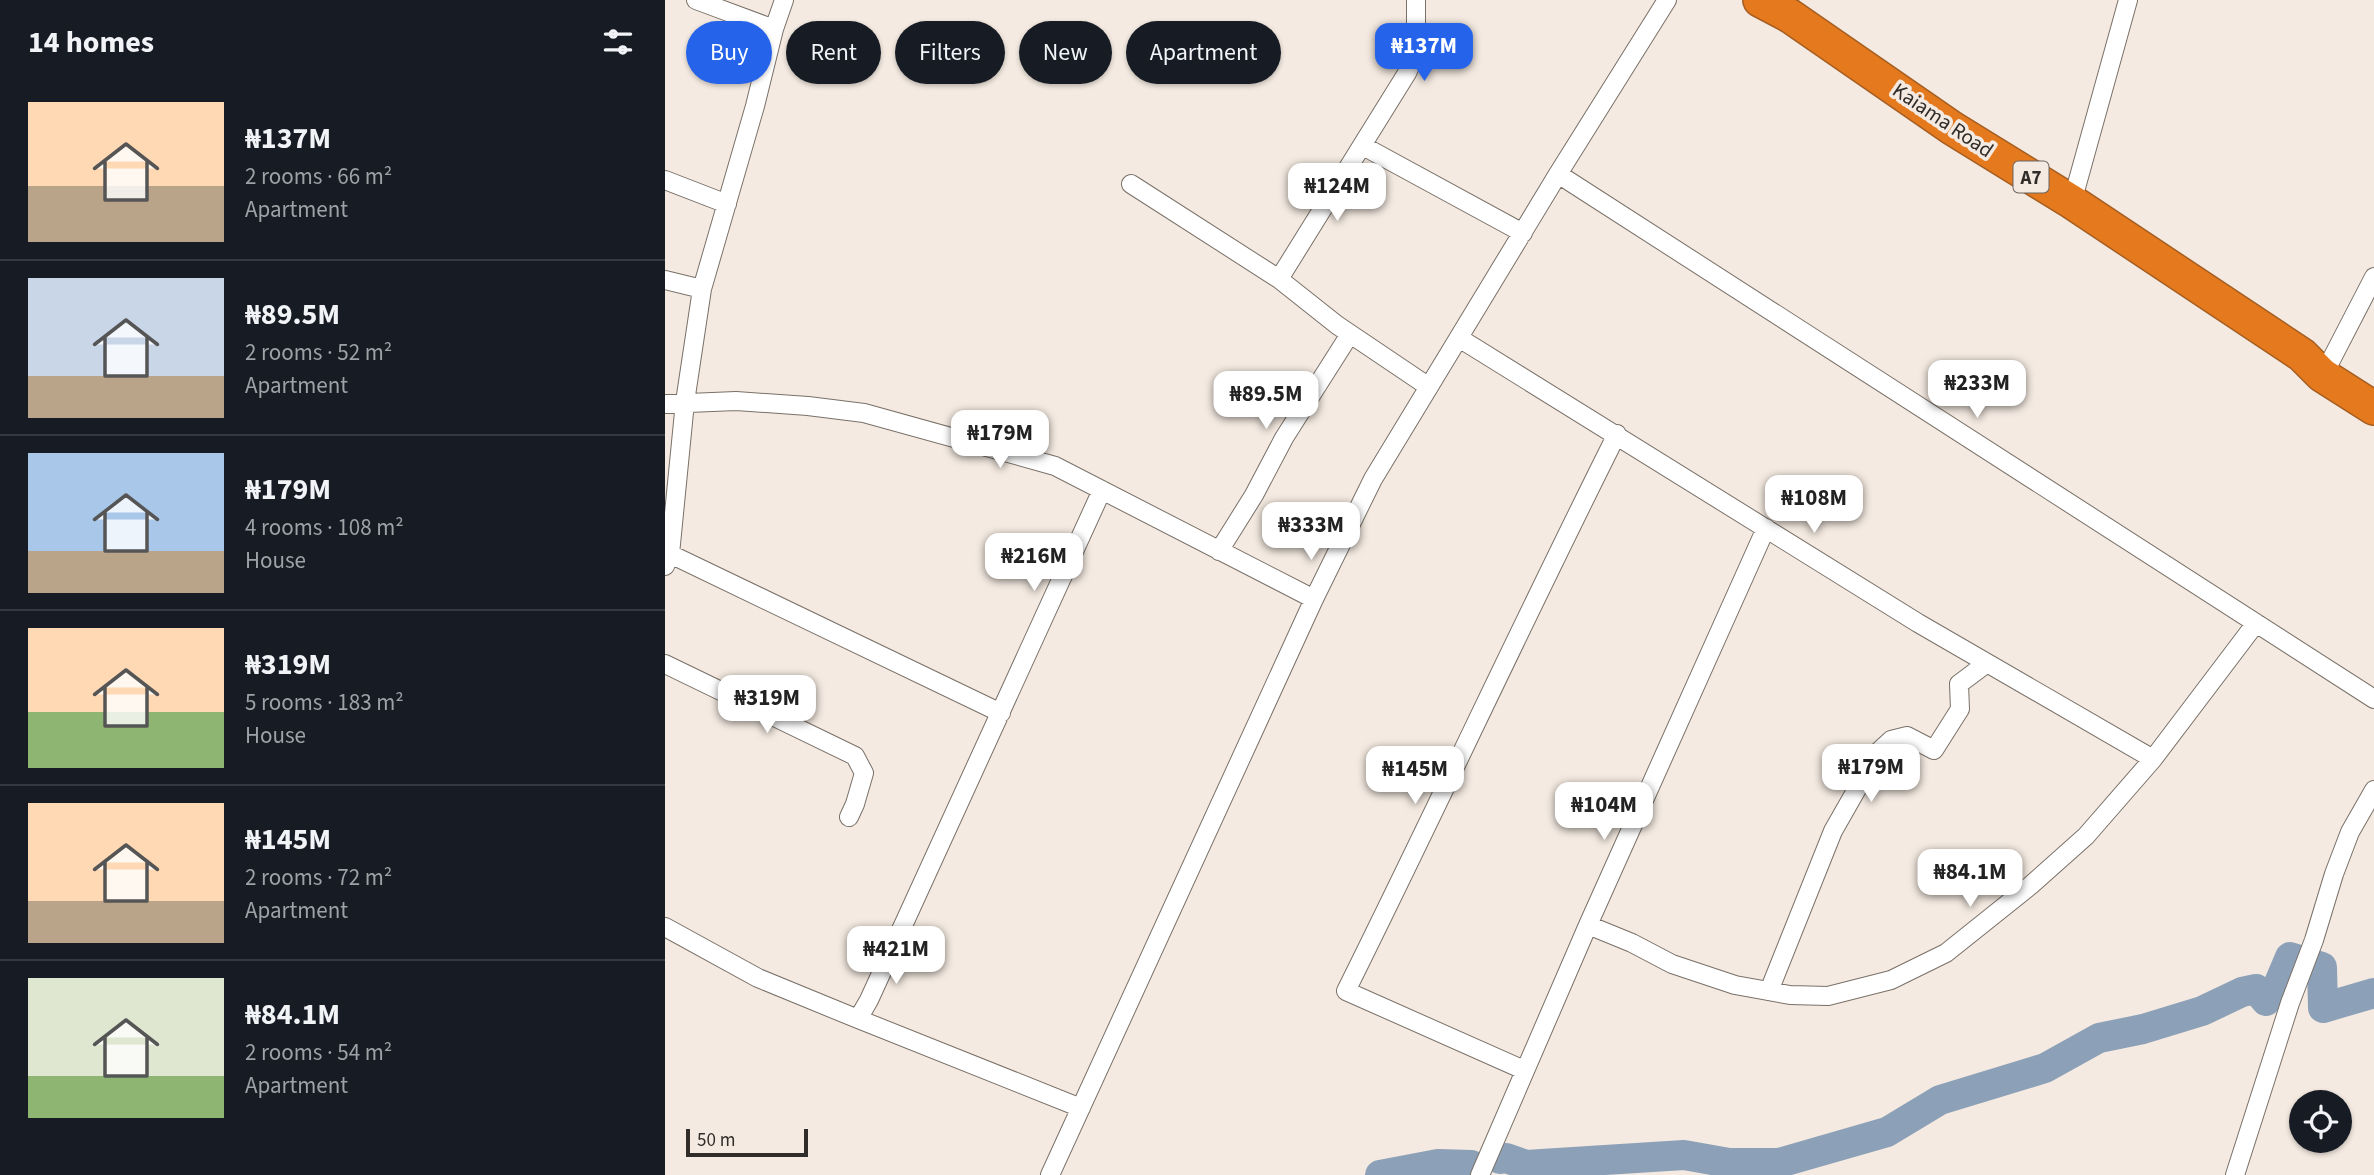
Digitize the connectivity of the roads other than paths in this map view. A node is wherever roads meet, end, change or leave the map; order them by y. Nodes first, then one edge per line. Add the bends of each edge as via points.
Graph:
1 (696, 0) edge
2 (784, 0) edge
3 (1416, 0) edge
4 (1667, 0) edge
5 (1760, 0) edge
6 (2128, 0) edge
7 (1791, 8) edge
8 (774, 29) junction
9 (1363, 146) junction
10 (1558, 174) junction
11 (665, 180) edge
12 (1131, 184) dead end
13 (2072, 202) junction
14 (727, 204) junction
15 (1523, 233) junction
16 (2374, 277) edge
17 (1279, 279) junction
18 (665, 280) edge
19 (702, 289) junction
20 (1350, 334) junction
21 (1459, 338) junction
22 (2316, 360) junction
23 (1429, 387) junction
24 (2374, 392) edge
25 (685, 402) junction
26 (665, 404) edge
27 (2374, 408) edge
28 (1617, 435) junction
29 (1102, 490) junction
30 (1766, 528) junction
31 (669, 531) edge
32 (1219, 551) junction
33 (667, 560) edge
34 (1314, 599) junction
35 (2256, 623) junction
36 (1987, 663) junction
37 (665, 664) edge
38 (2374, 699) edge
39 (1001, 713) junction
40 (2153, 759) junction
41 (2374, 790) edge
42 (849, 817) dead end
43 (1588, 925) junction
44 (665, 927) edge
45 (1769, 991) junction
46 (858, 1019) junction
47 (1524, 1070) junction
48 (1081, 1108) junction
49 (1050, 1175) edge
50 (1480, 1175) edge
51 (2235, 1175) edge

1 - 8 street
2 - 8 street
3 - 9 street via 1415,58
4 - 10 street
5 - 7 highway, Kaiama Road / A7
6 - 13 street
7 - 13 highway, Kaiama Road / A7 via 1952,128
8 - 14 street
9 - 15 street
9 - 17 street
10 - 15 street
10 - 35 street
11 - 14 street
12 - 17 street
13 - 22 highway, Kaiama Road / A7
14 - 19 street
15 - 21 street
16 - 22 street
17 - 20 street
18 - 19 street
19 - 25 street
20 - 23 street
20 - 32 street
21 - 23 street
21 - 28 street
22 - 24 highway, Kaiama Road / A7
22 - 27 highway, Kaiama Road / A7 via 2322,374
23 - 34 street via 1373,479
25 - 26 street
25 - 29 street via 736,401 864,414 1055,466
25 - 31 street
28 - 30 street
28 - 47 street via 1346,991
29 - 32 street
29 - 39 street
30 - 36 street
30 - 43 street
31 - 33 street
32 - 34 street
33 - 39 street
34 - 48 street
35 - 38 street
35 - 40 street
36 - 40 street
36 - 45 street via 1959,684 1960,709 1934,750 1907,736 1891,740 1878,752 1833,831
37 - 42 street via 855,757 865,773
39 - 46 street
40 - 45 street via 2086,836 1946,953 1891,980 1828,996
41 - 51 street via 2342,853
43 - 45 street via 1672,964 1734,985
43 - 47 street
44 - 46 street via 758,978
46 - 48 street
47 - 50 street
48 - 49 street

